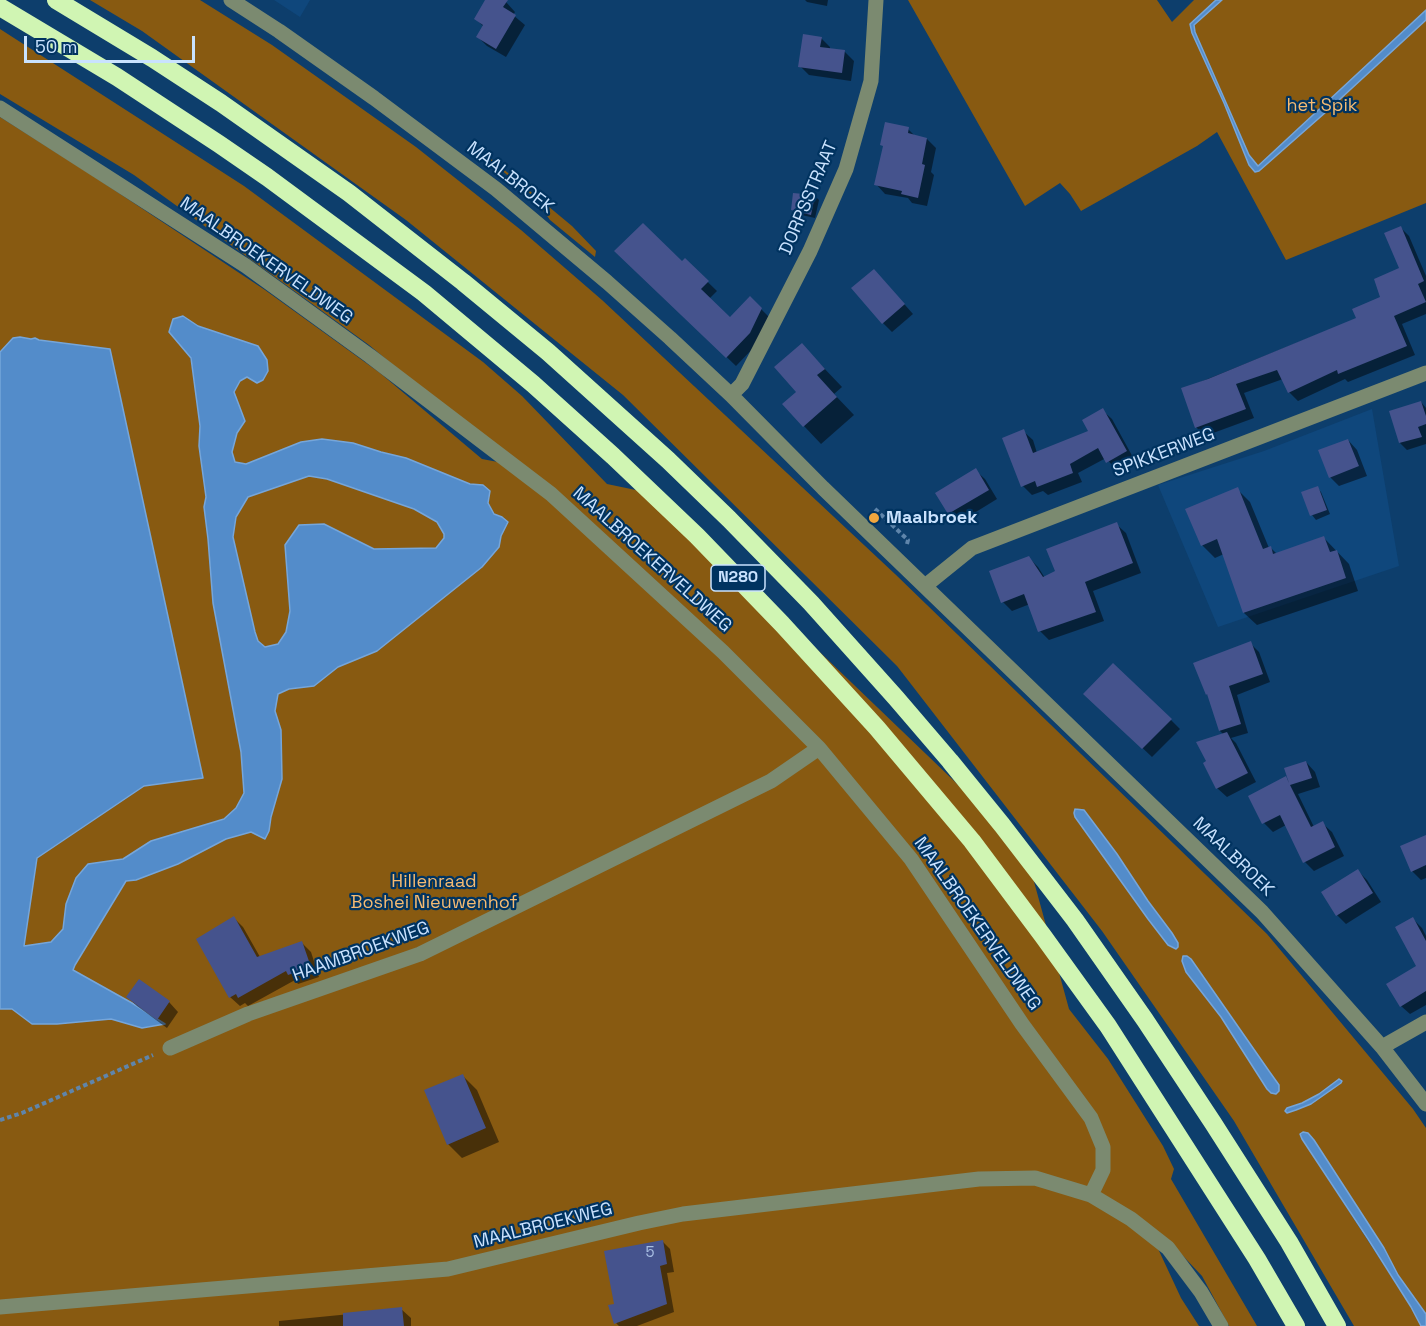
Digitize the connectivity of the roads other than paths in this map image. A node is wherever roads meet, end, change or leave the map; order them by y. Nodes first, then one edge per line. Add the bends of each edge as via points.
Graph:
1 (56, 0) edge
2 (231, 0) edge
3 (876, 0) edge
4 (0, 7) edge
5 (0, 108) edge
6 (1426, 373) edge
7 (731, 395) junction
8 (925, 586) junction
9 (819, 748) junction
10 (1426, 1022) edge
11 (1382, 1047) junction
12 (170, 1048) road end
13 (1426, 1104) edge
14 (1091, 1195) junction
15 (0, 1307) edge
16 (1221, 1326) edge
17 (1296, 1326) edge
18 (1337, 1326) edge

1 - 18 highway, N280 via 240,116 350,193 463,282 668,460 811,603 950,760 1075,920 1213,1123
2 - 7 street, MAALBROEK via 365,91 496,189 607,282
3 - 7 street, DORPSSTRAAT via 871,81 846,169 810,251 742,384
4 - 17 highway, N280 via 219,144 424,292 533,384 697,536 877,728 979,851 1108,1026
5 - 9 street, MAALBROEKERVELDWEG via 246,266 551,494 723,652
6 - 8 street, SPIKKERWEG via 972,548
7 - 8 street, MAALBROEK
8 - 11 street, MAALBROEK via 1262,912
9 - 12 street, HAAMBROEKWEG via 771,780 420,954 248,1014
9 - 14 street, MAALBROEKERVELDWEG via 911,859 1090,1118 1103,1148 1103,1170
10 - 11 street
11 - 13 street, MAALBROEK
14 - 15 street, MAALBROEKWEG via 1035,1178 979,1179 683,1214 448,1269
14 - 16 street, MAALBROEKWEG via 1168,1248 1202,1292

